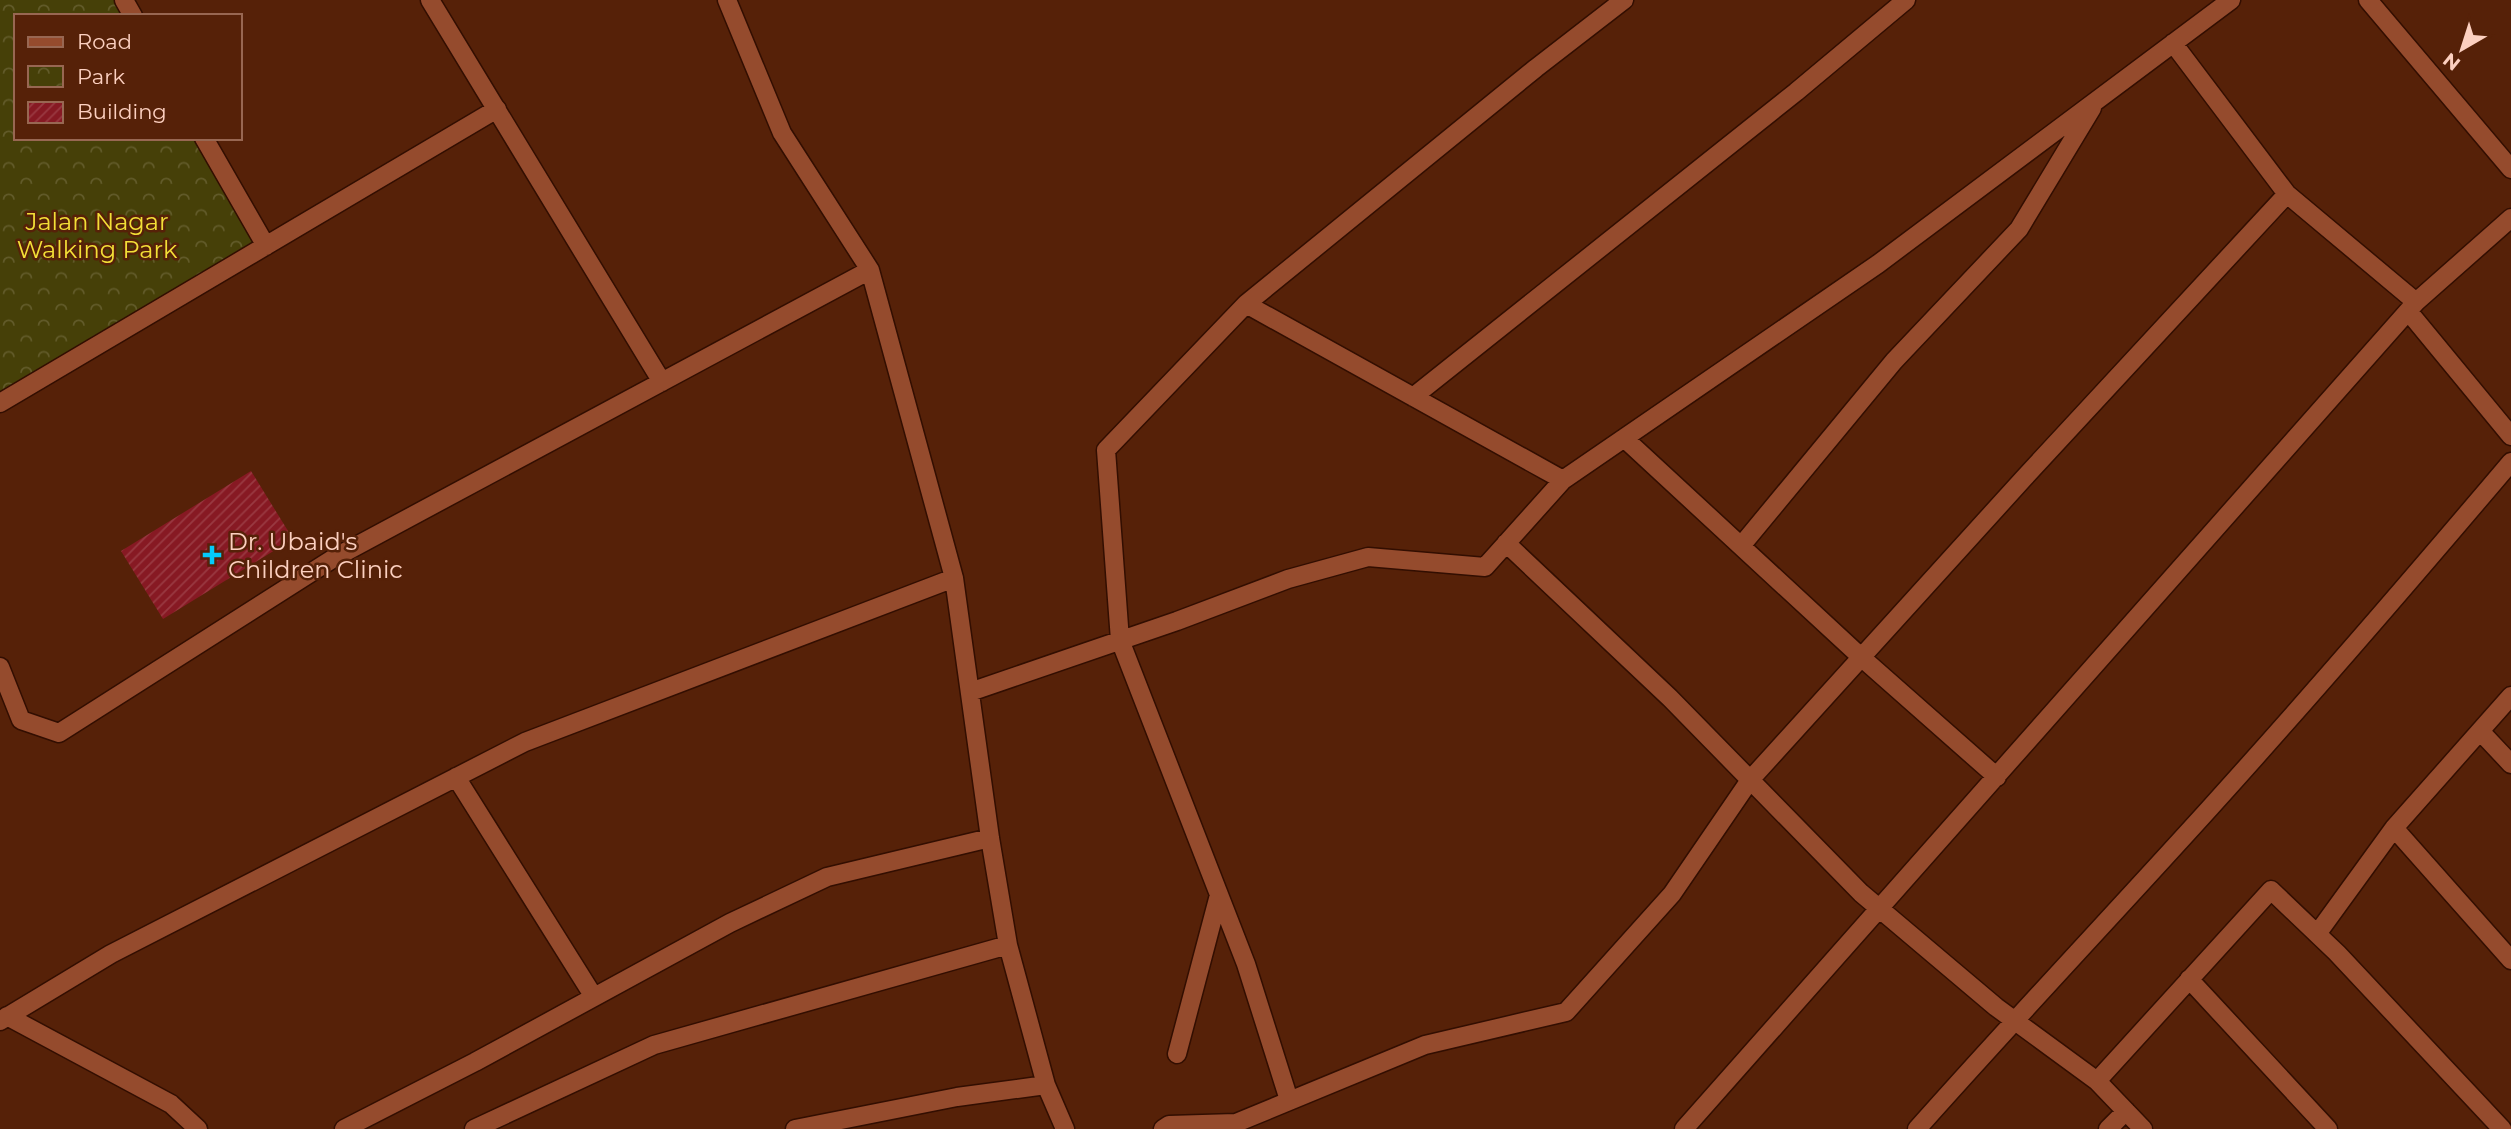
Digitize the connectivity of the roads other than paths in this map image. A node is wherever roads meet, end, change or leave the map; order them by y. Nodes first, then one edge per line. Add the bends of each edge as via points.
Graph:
1 (430, 0) edge
2 (727, 0) edge
3 (1624, 0) edge
4 (1906, 0) edge
5 (2231, 0) edge
6 (2368, 0) edge
7 (2173, 43) junction
8 (2097, 99) junction
9 (496, 110) junction
10 (205, 140) edge
11 (2511, 169) edge
12 (2287, 194) junction
13 (2511, 218) edge
14 (266, 246) junction
15 (870, 270) junction
16 (1246, 304) junction
17 (2412, 306) junction
18 (662, 382) junction
19 (1413, 397) junction
20 (0, 403) edge
21 (2511, 436) edge
22 (1623, 438) junction
23 (2511, 462) edge
24 (1563, 480) junction
25 (1506, 544) junction
26 (1741, 546) junction
27 (954, 578) junction
28 (1120, 640) junction
29 (1861, 657) junction
30 (0, 667) edge
31 (970, 692) junction
32 (2511, 696) edge
33 (2480, 731) junction
34 (2511, 764) edge
35 (456, 777) junction
36 (1997, 777) junction
37 (1749, 779) junction
38 (2394, 828) junction
39 (990, 838) junction
40 (1219, 895) junction
41 (1880, 909) junction
42 (2317, 934) junction
43 (1008, 945) junction
44 (2511, 960) edge
45 (2189, 979) junction
46 (594, 997) junction
47 (4, 1018) edge
48 (2014, 1019) junction
49 (1177, 1054) dead end
50 (2097, 1082) junction
51 (1046, 1085) junction
52 (1289, 1100) junction
53 (2126, 1111) junction
54 (198, 1129) edge
55 (344, 1129) edge
56 (474, 1129) edge
57 (795, 1129) edge
58 (1065, 1129) edge
59 (1163, 1129) edge
60 (1684, 1129) edge
61 (1917, 1129) edge
62 (2108, 1129) edge
63 (2143, 1129) edge
64 (2328, 1129) edge
65 (2502, 1129) edge

1 - 9 street
2 - 15 street via 782,132
3 - 16 street
4 - 19 street
5 - 7 street
6 - 11 street
7 - 8 street
7 - 12 street
8 - 22 street via 1878,264
8 - 26 street via 2020,229 1894,361
9 - 14 street
9 - 18 street
10 - 14 street
12 - 17 street
12 - 29 street
13 - 17 street
14 - 20 street
15 - 18 street
15 - 27 street
16 - 19 street
16 - 28 street via 1106,450
17 - 21 street
17 - 36 street
18 - 30 street via 334,558 59,733 21,720
19 - 24 street
22 - 24 street
22 - 26 street
23 - 48 street via 2217,800
24 - 25 street
25 - 28 street via 1485,567 1368,556 1288,579
25 - 37 street
26 - 29 street
27 - 31 street
27 - 35 street via 525,742
28 - 31 street
28 - 40 street
29 - 36 street
29 - 37 street
31 - 39 street
32 - 33 street
33 - 34 street
33 - 38 street
35 - 46 street
35 - 47 street via 111,954
36 - 41 street
37 - 41 street
37 - 52 street via 1672,894 1566,1012 1426,1045
38 - 42 street
38 - 44 street
39 - 43 street
39 - 46 street via 827,877 730,923
40 - 49 street
40 - 52 street
41 - 48 street
41 - 60 street
42 - 45 street via 2271,890
42 - 65 street
43 - 51 street
43 - 56 street via 654,1045
45 - 50 street
45 - 64 street
46 - 55 street
47 - 54 street via 171,1104
48 - 50 street
48 - 61 street
50 - 53 street
51 - 57 street via 957,1097
51 - 58 street
52 - 59 street via 1236,1122
53 - 62 street
53 - 63 street

